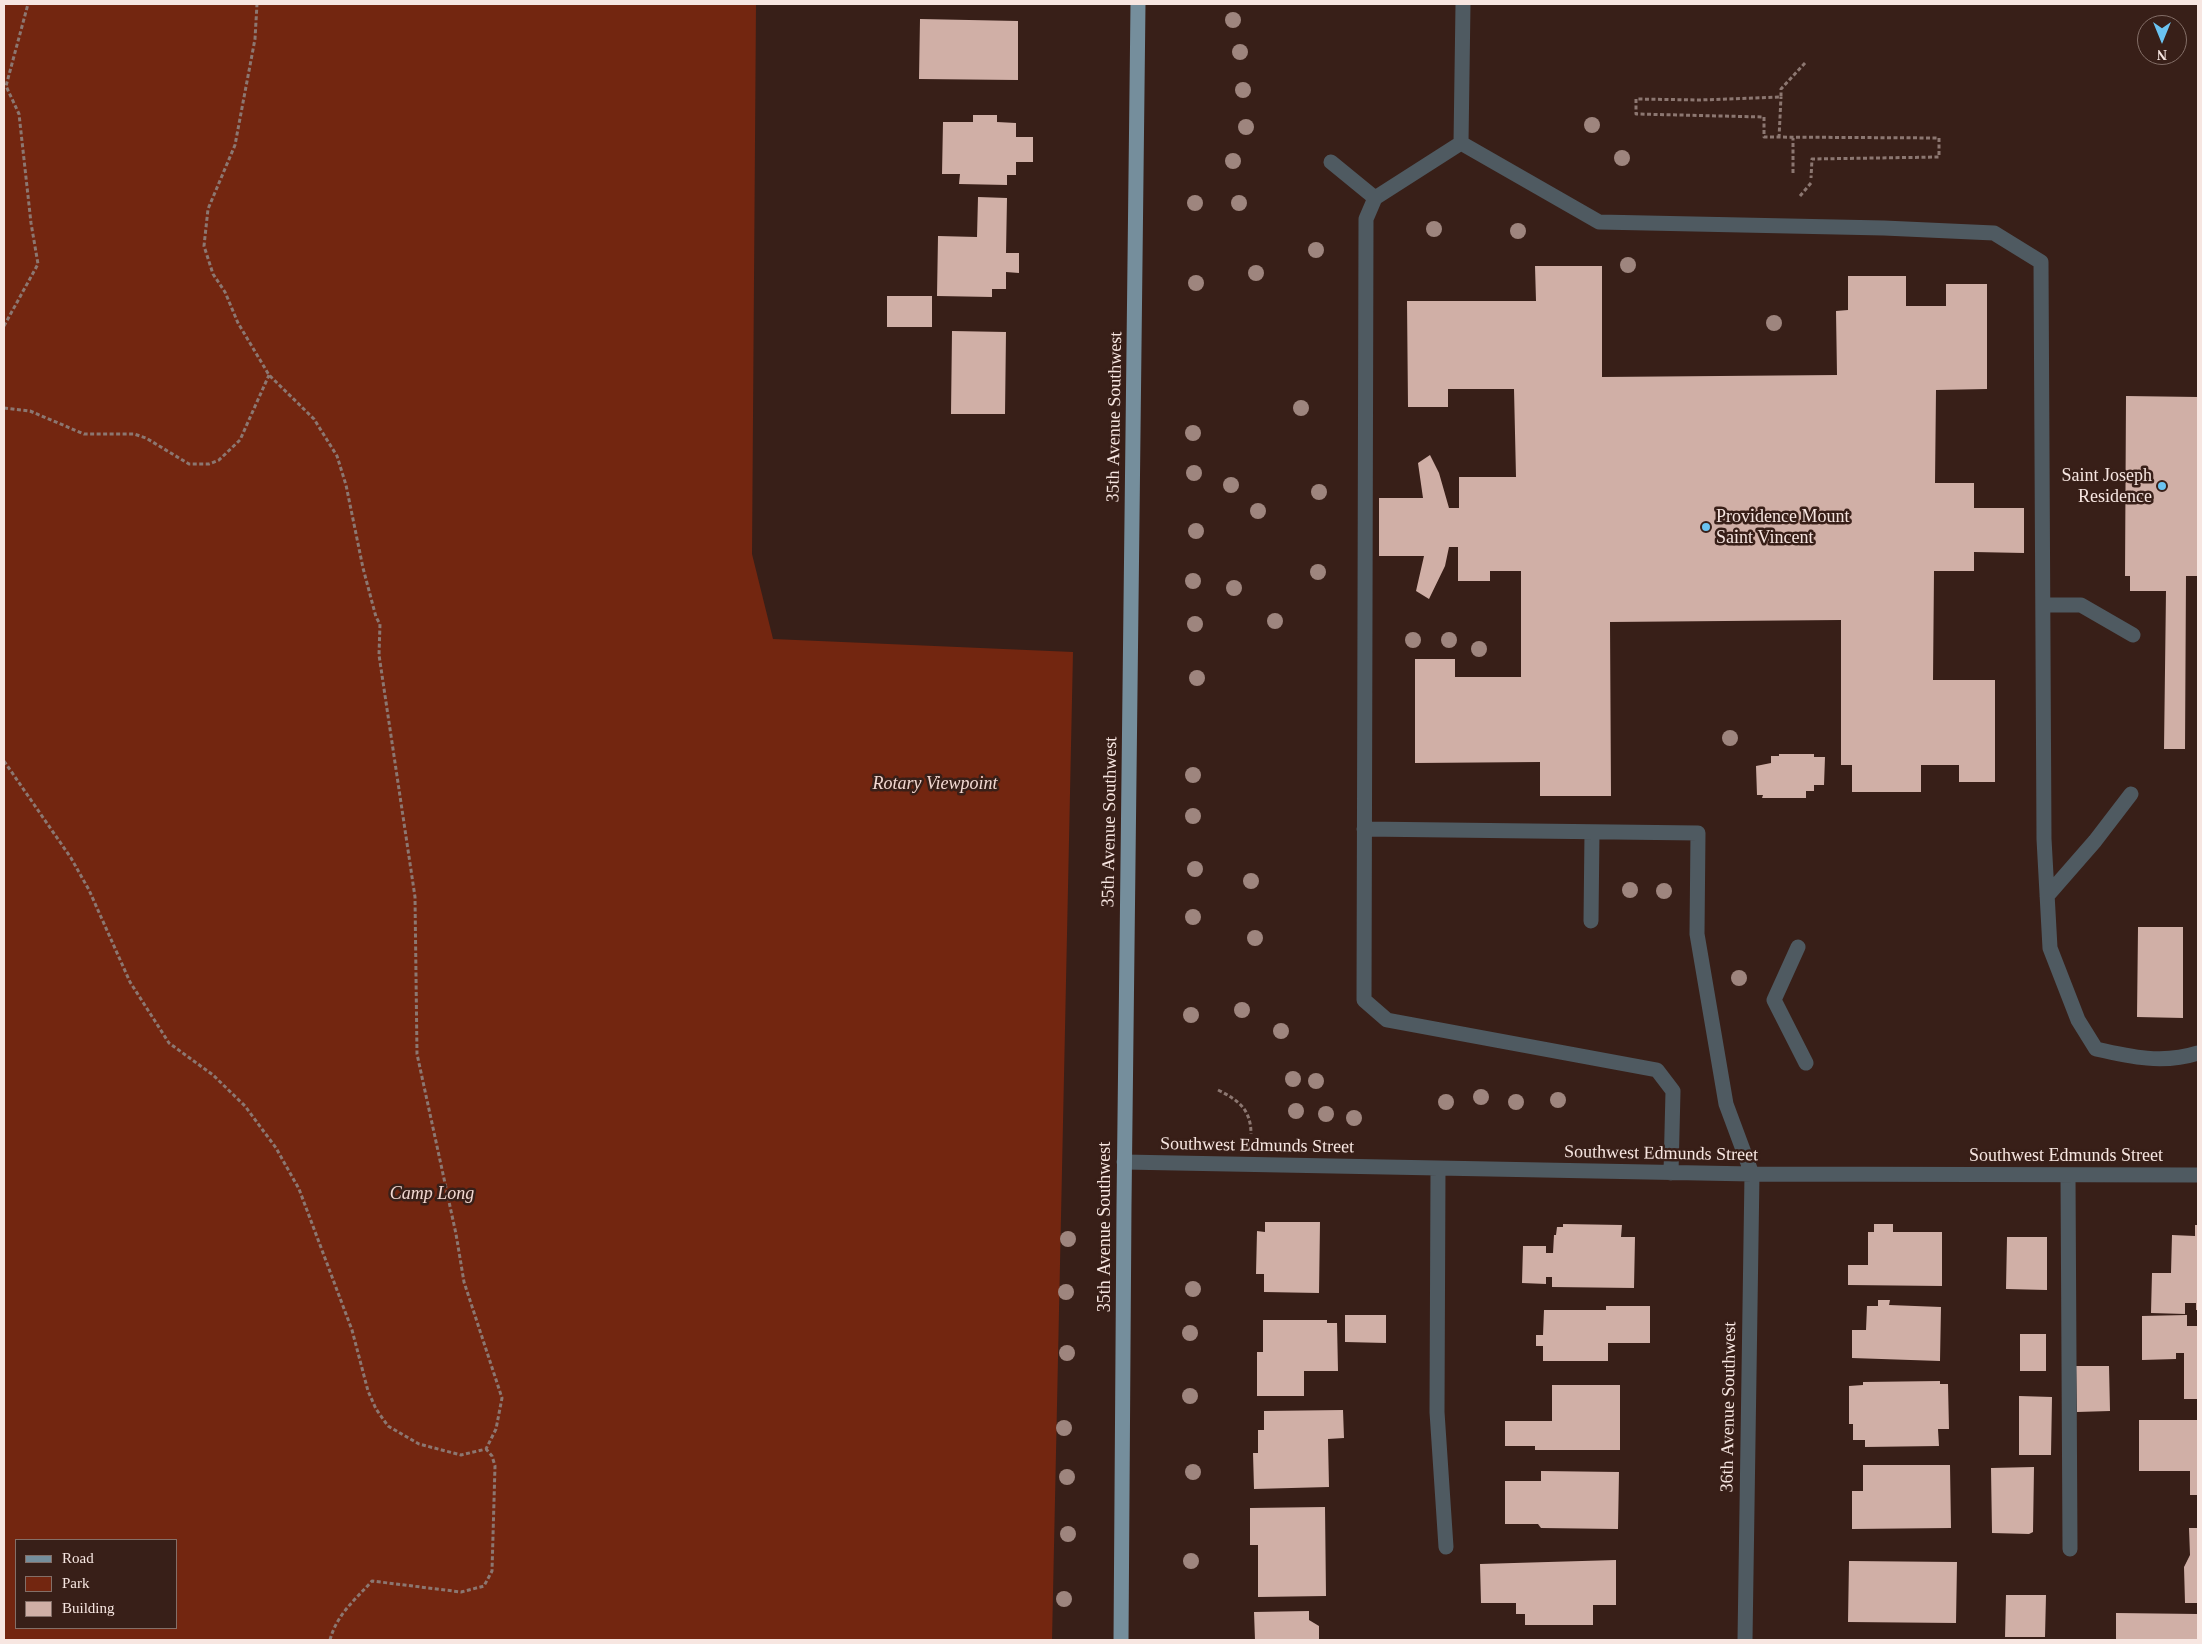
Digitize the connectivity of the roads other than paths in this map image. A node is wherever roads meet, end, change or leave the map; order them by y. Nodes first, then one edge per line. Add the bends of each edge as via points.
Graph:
1 (1138, 4) edge
2 (1463, 4) edge
3 (1460, 143) junction
4 (1331, 162) dead end
5 (1375, 198) junction
6 (2043, 605) junction
7 (2133, 635) dead end
8 (2131, 794) dead end
9 (1364, 829) junction
10 (1592, 832) junction
11 (2047, 896) junction
12 (1591, 921) dead end
13 (1798, 947) dead end
14 (2198, 1053) edge
15 (1806, 1063) dead end
16 (1124, 1162) junction
17 (1438, 1169) junction
18 (1671, 1173) junction
19 (1752, 1174) junction
20 (2068, 1175) junction
21 (2198, 1175) edge
22 (1446, 1547) dead end
23 (2070, 1549) dead end
24 (1122, 1640) edge
25 (1745, 1640) edge

1 - 16 main road, 35th Avenue Southwest
2 - 3 street
3 - 5 street
3 - 6 street via 1599,222 1884,228 1994,234 2041,262
4 - 5 street
5 - 9 street via 1366,219
6 - 7 street via 2081,605
6 - 11 street
8 - 11 street
9 - 10 street
9 - 18 street via 1364,1000 1387,1020 1657,1070 1673,1090
10 - 12 street
10 - 19 street via 1698,834 1697,934 1700,953 1726,1104
11 - 14 street via 2050,948 2078,1020 2096,1049 2142,1060 2185,1058
13 - 15 street via 1774,1000
16 - 17 street, Southwest Edmunds Street
16 - 24 main road, 35th Avenue Southwest
17 - 18 street, Southwest Edmunds Street
17 - 22 street via 1437,1412
18 - 19 street, Southwest Edmunds Street
19 - 20 street, Southwest Edmunds Street
19 - 25 street, 36th Avenue Southwest
20 - 21 street, Southwest Edmunds Street
20 - 23 street

